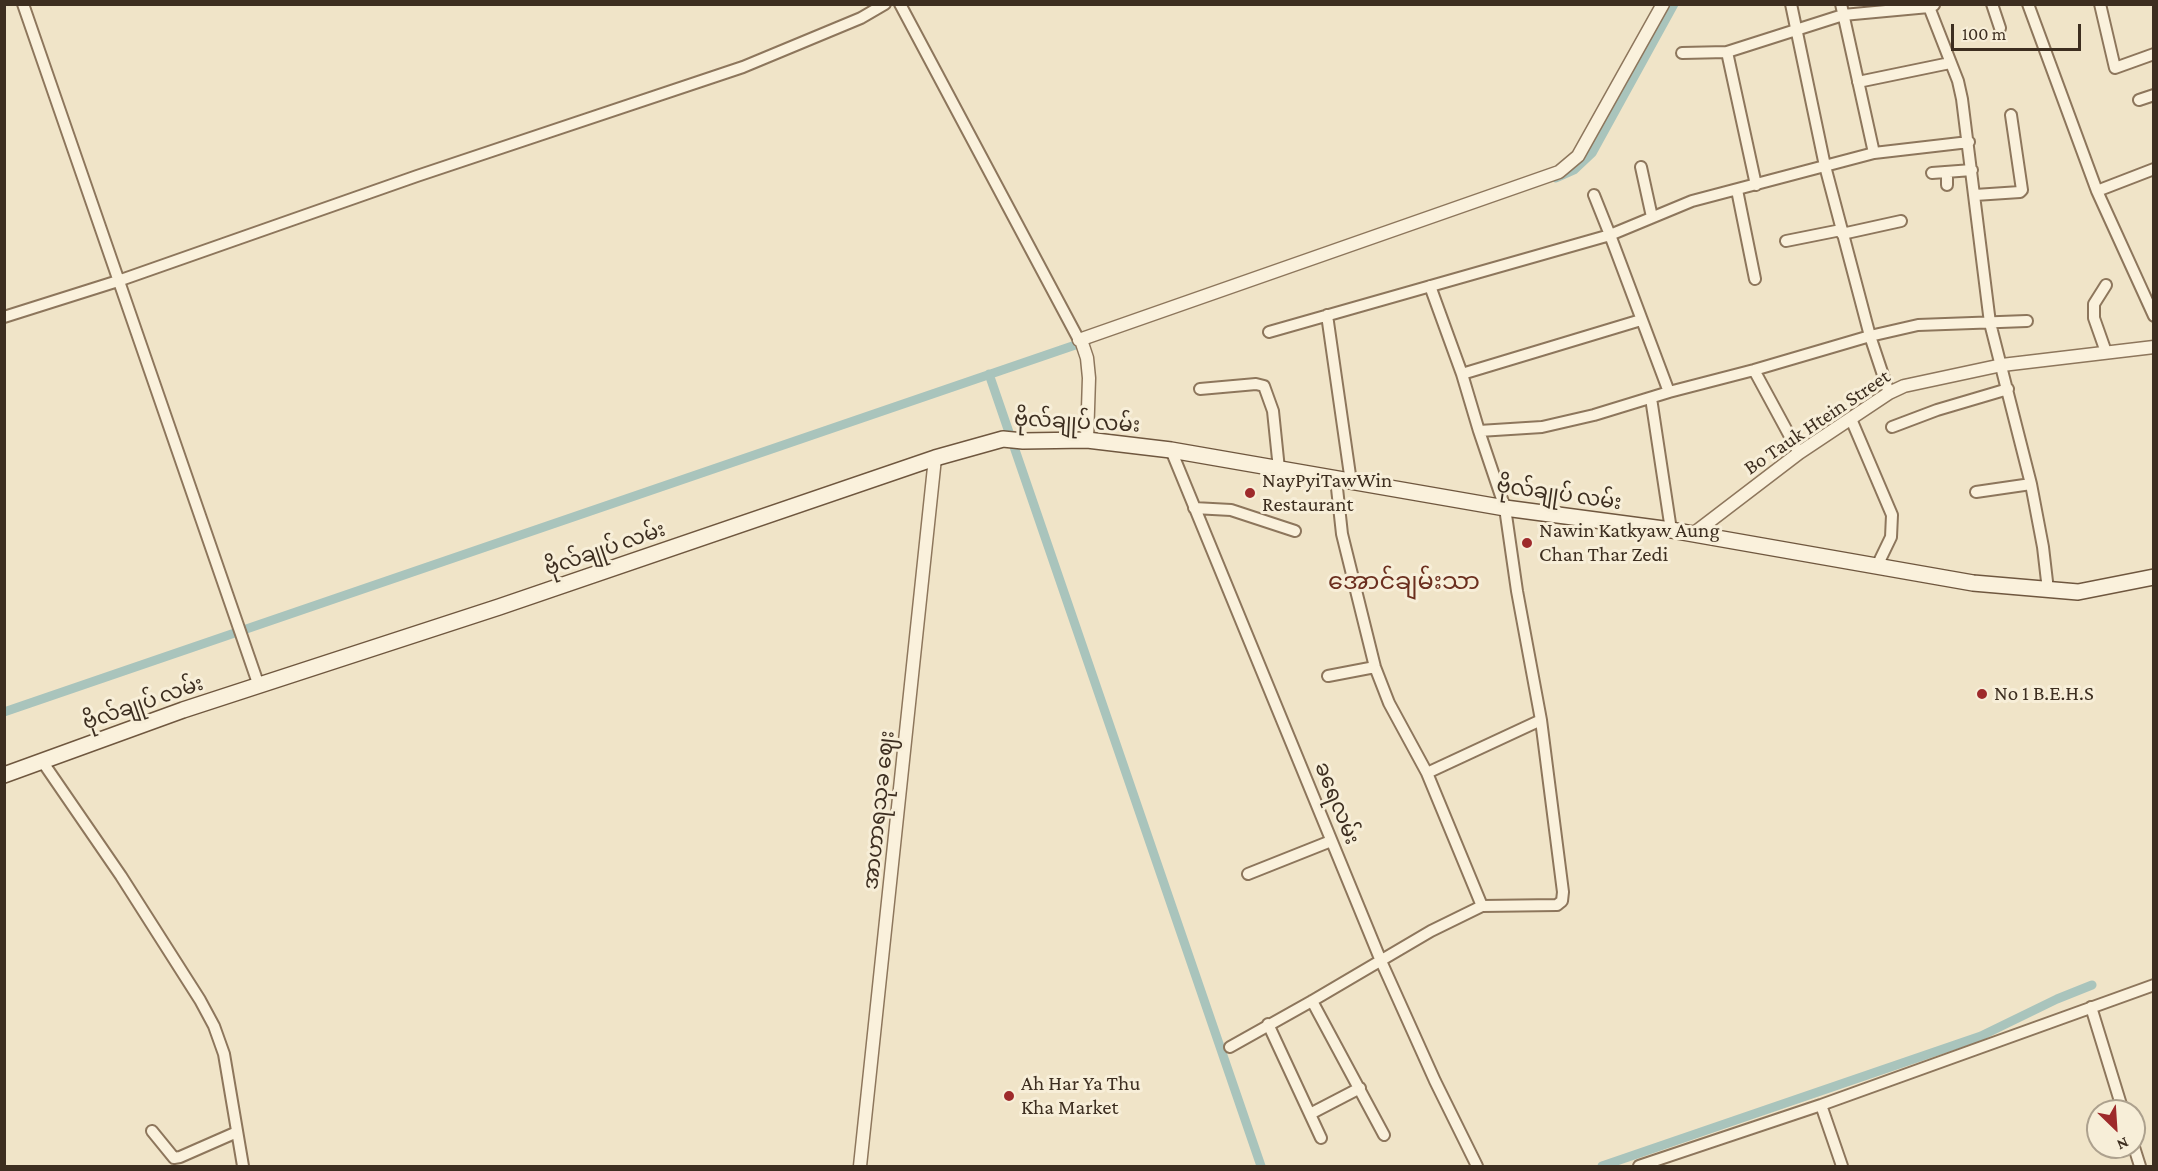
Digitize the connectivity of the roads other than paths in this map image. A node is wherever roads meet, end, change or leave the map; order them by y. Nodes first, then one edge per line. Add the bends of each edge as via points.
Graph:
1 (23, 4) edge
2 (885, 4) edge
3 (900, 4) edge
4 (1663, 4) edge
5 (1791, 4) edge
6 (1992, 4) edge
7 (2028, 4) edge
8 (2100, 4) edge
9 (1932, 6) edge
10 (1842, 10) edge
11 (2000, 28) dead end
12 (1797, 31) junction
13 (1727, 51) junction
14 (1682, 53) dead end
15 (2154, 54) edge
16 (1950, 63) junction
17 (1858, 82) junction
18 (2154, 95) edge
19 (2139, 100) dead end
20 (2011, 115) dead end
21 (1969, 142) junction
22 (1874, 153) junction
23 (1824, 166) junction
24 (1641, 167) dead end
25 (1972, 170) junction
26 (2151, 170) edge
27 (1947, 172) junction
28 (1932, 173) dead end
29 (2154, 182) edge
30 (1756, 185) junction
31 (1947, 185) dead end
32 (1737, 190) junction
33 (2097, 191) junction
34 (1594, 195) dead end
35 (1975, 195) junction
36 (1652, 217) junction
37 (1901, 221) dead end
38 (1842, 232) junction
39 (1610, 235) junction
40 (1786, 242) dead end
41 (1755, 279) dead end
42 (118, 281) junction
43 (2106, 285) dead end
44 (1430, 286) junction
45 (1327, 315) junction
46 (2154, 316) edge
47 (4, 317) edge
48 (1641, 320) junction
49 (2027, 321) dead end
50 (1990, 323) junction
51 (1269, 332) dead end
52 (1870, 336) junction
53 (1081, 342) junction
54 (2154, 347) edge
55 (2106, 352) junction
56 (2002, 365) junction
57 (1754, 370) junction
58 (1462, 374) junction
59 (2008, 388) junction
60 (1200, 389) dead end
61 (1669, 392) junction
62 (1889, 393) junction
63 (1651, 398) junction
64 (1851, 418) junction
65 (1892, 428) dead end
66 (1479, 431) junction
67 (1087, 440) junction
68 (1171, 450) junction
69 (1799, 453) junction
70 (935, 458) junction
71 (1279, 469) junction
72 (1343, 480) junction
73 (2031, 484) junction
74 (1976, 492) dead end
75 (1194, 508) junction
76 (1506, 508) junction
77 (1671, 530) junction
78 (1295, 531) dead end
79 (1693, 534) junction
80 (1877, 566) junction
81 (2154, 576) edge
82 (2048, 591) junction
83 (1375, 667) junction
84 (1328, 676) dead end
85 (259, 686) junction
86 (1540, 720) junction
87 (42, 761) junction
88 (1427, 773) junction
89 (4, 775) edge
90 (1331, 841) junction
91 (1248, 874) dead end
92 (1482, 906) junction
93 (1381, 961) junction
94 (2154, 985) edge
95 (1312, 1001) junction
96 (2091, 1007) junction
97 (1268, 1024) junction
98 (1230, 1047) dead end
99 (1360, 1088) junction
100 (2119, 1099) edge
101 (1821, 1105) junction
102 (1310, 1114) junction
103 (153, 1131) dead end
104 (237, 1132) junction
105 (1384, 1135) dead end
106 (1321, 1138) dead end
107 (243, 1167) edge
108 (861, 1167) edge
109 (1477, 1167) edge
110 (1639, 1167) edge
111 (1842, 1167) edge

1 - 42 street
2 - 42 street via 861,18 743,67
3 - 53 street
4 - 53 street via 1578,156 1559,172
5 - 12 street
6 - 11 street
7 - 33 street
8 - 15 street via 2115,68
9 - 10 street
9 - 16 street
10 - 12 street
10 - 17 street
12 - 13 street
12 - 23 street
13 - 14 street
13 - 30 street
16 - 17 street
16 - 21 street via 1958,81
17 - 22 street
18 - 19 street
20 - 35 street via 2022,190
21 - 22 street
21 - 25 street
22 - 23 street
23 - 30 street
23 - 38 street
24 - 36 street
25 - 27 street
25 - 35 street
26 - 29 street
26 - 33 street
27 - 28 street
27 - 31 street
30 - 32 street
32 - 36 street via 1692,201
32 - 41 street
33 - 46 street
34 - 39 street
35 - 50 street
36 - 39 street
37 - 38 street
38 - 40 street
38 - 52 street
39 - 44 street
39 - 48 street
42 - 47 street
42 - 85 street
43 - 55 street via 2094,304 2094,318
44 - 45 street
44 - 58 street
45 - 51 street
45 - 72 street
48 - 58 street
48 - 61 street
49 - 50 street
50 - 52 street via 1918,325
50 - 56 street
52 - 57 street
52 - 62 street
53 - 67 street via 1089,378
54 - 55 street, Bo Tauk Htein Street
55 - 56 street, Bo Tauk Htein Street
56 - 59 street
56 - 62 street, Bo Tauk Htein Street via 1904,386
57 - 61 street
57 - 69 street
58 - 66 street
59 - 65 street
59 - 73 street
60 - 71 street via 1264,386 1273,411
61 - 63 street
62 - 64 street, Bo Tauk Htein Street
63 - 66 street via 1542,427
63 - 77 street
64 - 69 street, Bo Tauk Htein Street
64 - 80 street via 1892,515 1891,537
66 - 76 street
67 - 68 main road, ဗိုလ်ချုပ် လမ်း
67 - 70 main road, ဗိုလ်ချုပ် လမ်း via 1003,439
68 - 71 main road, ဗိုလ်ချုပ် လမ်း
68 - 75 street, ခရေလမ်း
69 - 79 street, Bo Tauk Htein Street
70 - 85 main road, ဗိုလ်ချုပ် လမ်း
70 - 108 street, အာဟာရသုခ ဈေး
71 - 72 main road, ဗိုလ်ချုပ် လမ်း
72 - 76 main road, ဗိုလ်ချုပ် လမ်း
72 - 83 street via 1342,534
73 - 74 street
73 - 82 street
75 - 78 street via 1231,510
75 - 90 street, ခရေလမ်း
76 - 77 main road, ဗိုလ်ချုပ် လမ်း
76 - 86 street
77 - 79 main road, ဗိုလ်ချုပ် လမ်း
79 - 80 main road, ဗိုလ်ချုပ် လမ်း
80 - 82 main road, ဗိုလ်ချုပ် လမ်း
81 - 82 main road, ဗိုလ်ချုပ် လမ်း via 2078,592
83 - 84 street
83 - 88 street via 1389,703
85 - 87 main road, ဗိုလ်ချုပ် လမ်း
86 - 88 street
86 - 92 street via 1562,901 1557,905
87 - 89 main road, ဗိုလ်ချုပ် လမ်း
87 - 104 street via 121,876 214,1026 224,1054
88 - 92 street
90 - 91 street
90 - 93 street, ခရေလမ်း
92 - 93 street
93 - 95 street
93 - 109 street, ခရေလမ်း
94 - 96 street
95 - 97 street
95 - 99 street
96 - 100 street
96 - 101 street
97 - 98 street
97 - 102 street
99 - 102 street
99 - 105 street
101 - 110 street
101 - 111 street
102 - 106 street
103 - 104 street via 174,1158
104 - 107 street

